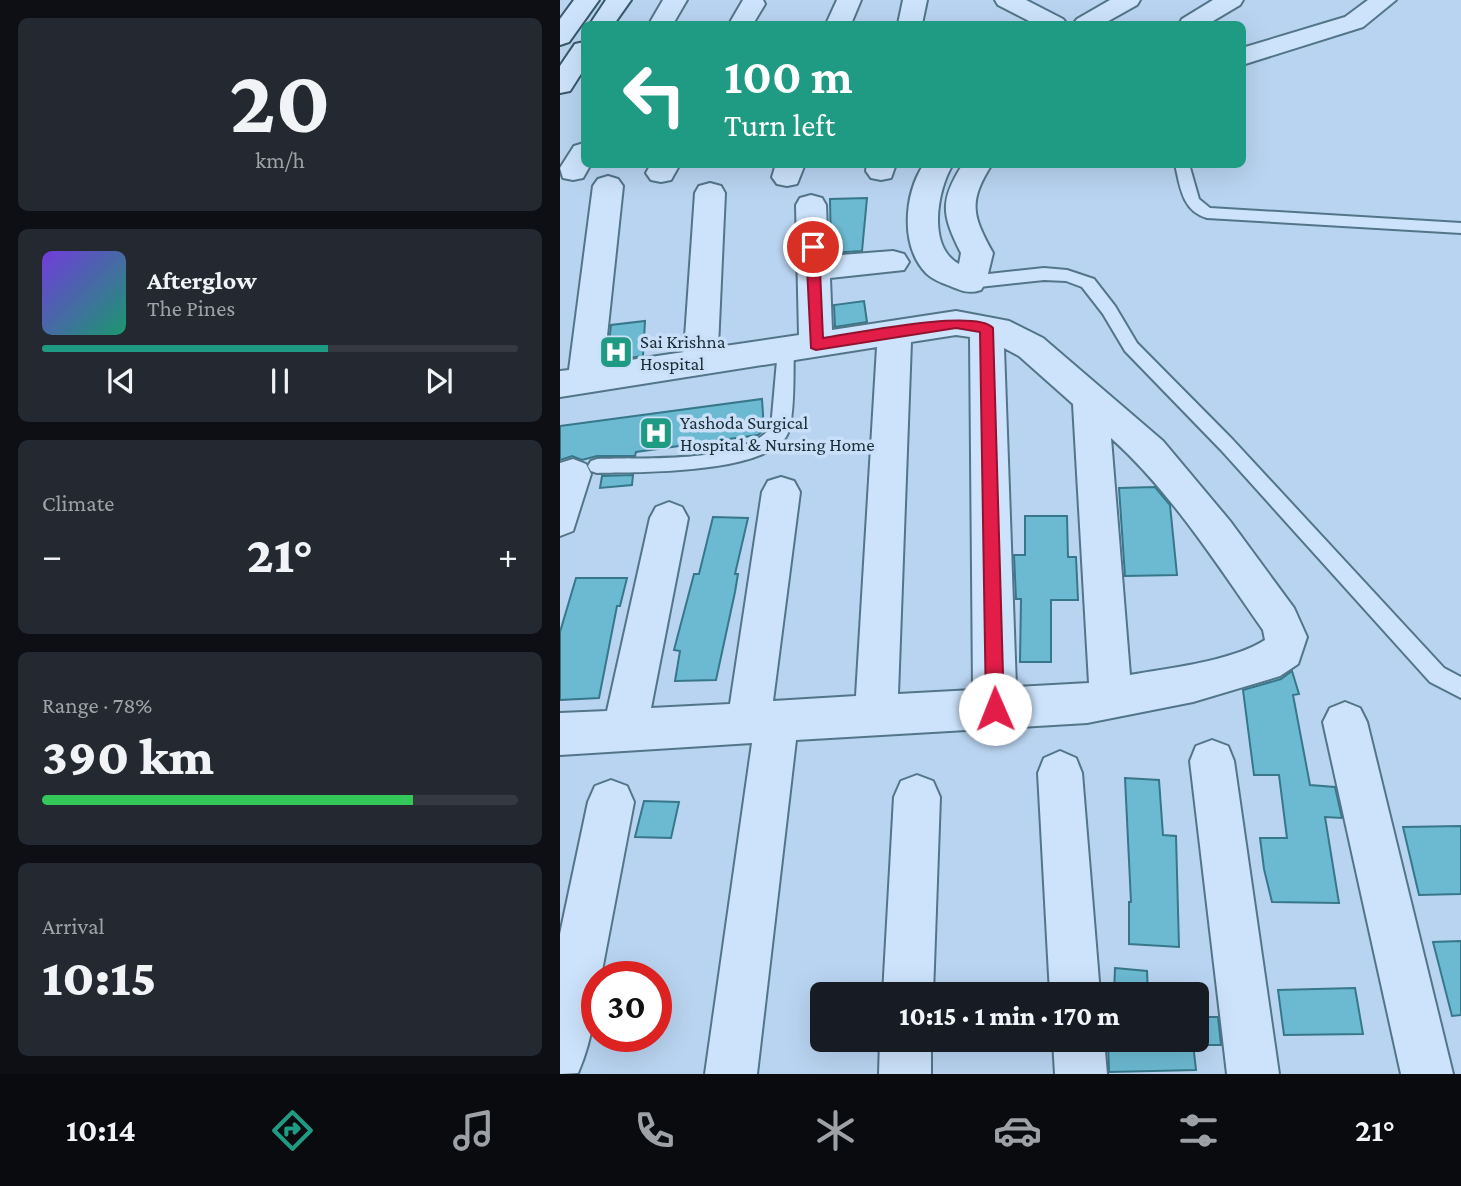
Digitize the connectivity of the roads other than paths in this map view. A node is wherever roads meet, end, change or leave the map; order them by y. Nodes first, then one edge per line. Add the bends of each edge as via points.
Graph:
1 (569, 0) edge
2 (587, 0) edge
3 (604, 0) edge
4 (619, 0) edge
5 (675, 0) edge
6 (849, 0) edge
7 (915, 0) edge
8 (1128, 0) edge
9 (1231, 0) edge
10 (1339, 0) edge
11 (1384, 0) edge
12 (1011, 1) edge
13 (560, 13) edge
14 (589, 21) edge
15 (604, 21) edge
16 (663, 21) edge
17 (840, 21) edge
18 (911, 21) edge
19 (994, 21) edge
20 (1048, 21) edge
21 (1091, 21) edge
22 (1196, 21) edge
23 (560, 37) edge
24 (1246, 37) edge
25 (1246, 56) edge
26 (577, 58) edge
27 (560, 85) edge
28 (935, 168) edge
29 (975, 168) edge
30 (1183, 168) edge
31 (608, 186) dead end
32 (710, 192) dead end
33 (811, 205) dead end
34 (1461, 228) edge
35 (893, 262) dead end
36 (813, 268) junction
37 (970, 282) junction
38 (986, 328) junction
39 (895, 333) junction
40 (801, 347) junction
41 (700, 363) junction
42 (572, 382) edge
43 (1090, 398) junction
44 (585, 470) joint
45 (781, 492) dead end
46 (669, 518) dead end
47 (560, 520) edge
48 (1461, 688) edge
49 (1111, 699) junction
50 (995, 709) junction
51 (876, 715) junction
52 (763, 721) junction
53 (1345, 722) dead end
54 (625, 729) junction
55 (560, 734) edge
56 (1212, 761) dead end
57 (1060, 773) dead end
58 (917, 797) dead end
59 (611, 802) dead end
60 (909, 982) edge
61 (1074, 982) edge
62 (906, 1052) edge
63 (1080, 1052) edge
64 (560, 1055) edge
65 (731, 1074) edge
66 (905, 1074) edge
67 (1081, 1074) edge
68 (1253, 1074) edge
69 (1427, 1074) edge

1 - 13 street
2 - 23 street
3 - 14 street
4 - 15 street
5 - 16 street
6 - 17 street
7 - 18 street
8 - 21 street
9 - 22 street
10 - 24 street via 1312,17
11 - 25 street via 1354,23
12 - 19 street
12 - 20 street
26 - 27 street
28 - 37 street via 923,202 927,251 937,266
29 - 37 street via 959,204 963,226 977,253
30 - 34 lane via 1192,202 1207,213
31 - 42 street
32 - 41 street
33 - 36 street
35 - 36 street
36 - 40 street
37 - 48 lane via 1044,274 1067,275 1088,283 1131,347 1437,675
38 - 39 street via 956,323
38 - 43 street via 1031,346
38 - 50 street
39 - 40 street
39 - 51 street
40 - 41 street
40 - 44 lane via 780,430 767,446 722,460
41 - 42 street
43 - 49 street
43 - 49 street via 1150,451 1216,532 1280,621 1286,637 1283,651 1265,663
44 - 47 street
45 - 52 street
46 - 54 street
49 - 50 street
50 - 51 street
51 - 52 street
52 - 54 street
52 - 65 street
53 - 69 street
54 - 55 street
56 - 68 street
57 - 61 street
58 - 60 street
59 - 64 street
62 - 66 street
63 - 67 street

